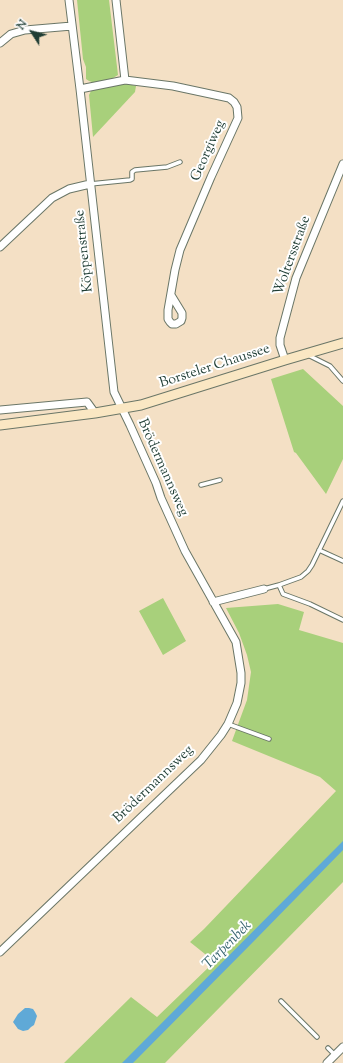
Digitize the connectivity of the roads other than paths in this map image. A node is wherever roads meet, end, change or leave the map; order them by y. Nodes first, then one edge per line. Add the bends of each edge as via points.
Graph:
1 (69, 0) edge
2 (116, 0) edge
3 (72, 26) junction
4 (0, 43) edge
5 (125, 80) junction
6 (80, 89) junction
7 (180, 162) dead end
8 (343, 164) edge
9 (90, 184) junction
10 (0, 247) edge
11 (171, 295) dead end
12 (343, 343) edge
13 (307, 354) junction
14 (285, 360) junction
15 (343, 382) edge
16 (121, 409) junction
17 (0, 410) edge
18 (95, 413) junction
19 (0, 425) edge
20 (220, 480) dead end
21 (202, 485) dead end
22 (343, 501) edge
23 (319, 550) junction
24 (343, 561) edge
25 (279, 585) junction
26 (264, 589) joint
27 (213, 602) junction
28 (343, 620) edge
29 (228, 724) junction
30 (269, 739) dead end
31 (0, 952) edge
32 (280, 1001) dead end
33 (317, 1037) dead end
34 (343, 1047) edge
35 (328, 1048) dead end
36 (335, 1055) junction
37 (327, 1063) edge

1 - 3 street, Köppenstraße
2 - 5 street
3 - 4 street via 25,30 11,34
3 - 6 street, Köppenstraße
5 - 6 street
5 - 11 street, Georgiweg via 173,86 229,98 238,107 238,118 180,250
6 - 9 street, Köppenstraße
7 - 9 lane via 167,167 135,170 130,180
8 - 14 street, Woltersstraße via 296,278 280,338
9 - 10 street via 69,189 52,198
9 - 16 street, Köppenstraße via 114,392
12 - 13 main road, Borsteler Chaussee
13 - 14 main road, Borsteler Chaussee
13 - 15 lane via 330,366
14 - 16 main road, Borsteler Chaussee via 165,398
16 - 18 main road, Borsteler Chaussee
16 - 27 street, Brödermannsweg via 185,551
17 - 18 street via 87,402
18 - 19 main road, Borsteler Chaussee
20 - 21 lane
22 - 23 lane
23 - 24 lane
23 - 25 lane via 308,571 301,577
25 - 26 lane
25 - 28 lane via 283,594
26 - 27 street
27 - 29 street, Brödermannsweg via 236,642 242,673 237,703
29 - 30 lane
29 - 31 street, Brödermannsweg via 201,760
32 - 33 lane
34 - 36 street
35 - 36 lane
36 - 37 street

